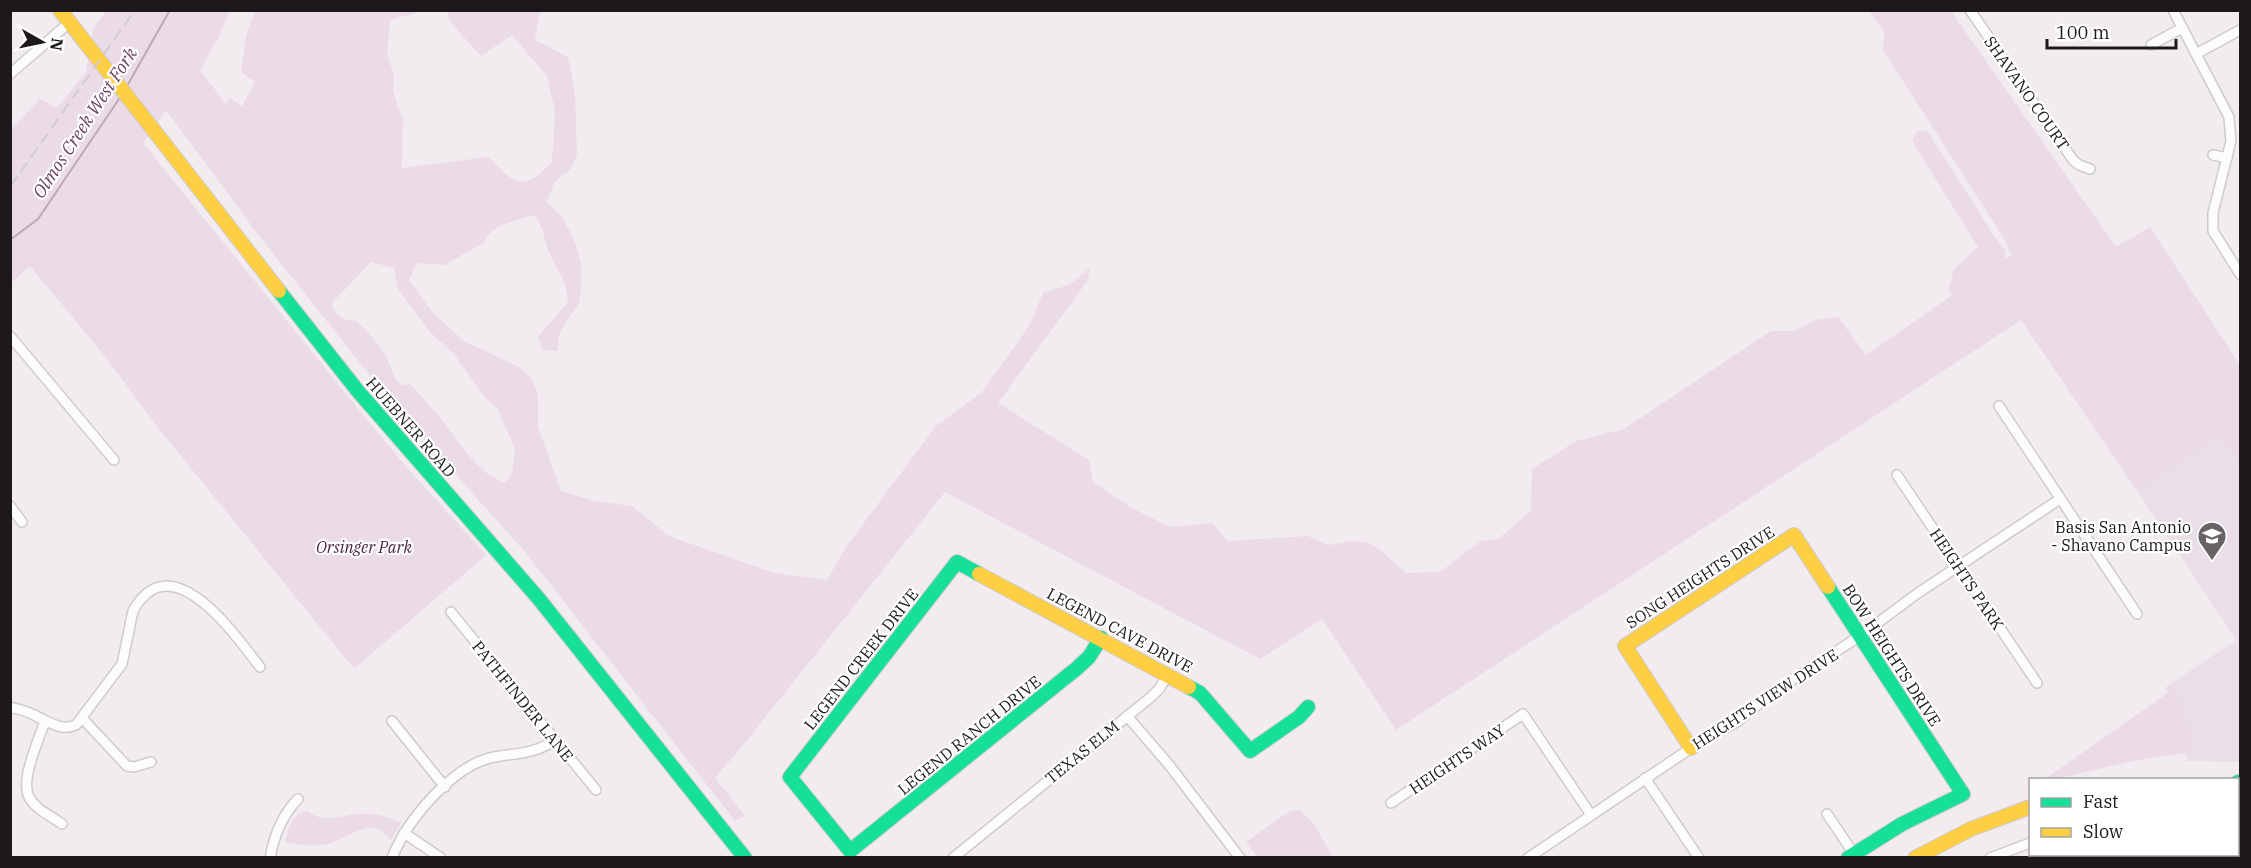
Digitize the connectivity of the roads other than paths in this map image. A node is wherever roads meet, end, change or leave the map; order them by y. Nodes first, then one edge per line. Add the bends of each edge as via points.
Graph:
1 (60, 10) edge
2 (1970, 10) edge
3 (2173, 10) edge
4 (70, 22) junction
5 (2182, 28) junction
6 (2241, 30) edge
7 (2151, 45) dead end
8 (2196, 54) junction
9 (10, 74) edge
10 (2241, 151) edge
11 (2228, 153) junction
12 (2213, 155) dead end
13 (2090, 169) dead end
14 (2241, 274) edge
15 (10, 336) edge
16 (1999, 406) dead end
17 (114, 460) dead end
18 (1897, 475) dead end
19 (2060, 499) junction
20 (10, 506) edge
21 (22, 522) dead end
22 (1794, 535) joint
23 (957, 562) joint
24 (1959, 566) junction
25 (451, 612) dead end
26 (2138, 614) dead end
27 (1860, 636) junction
28 (1101, 638) junction
29 (260, 667) dead end
30 (1168, 675) junction
31 (2037, 683) dead end
32 (10, 706) edge
33 (1308, 707) dead end
34 (1127, 716) junction
35 (82, 718) junction
36 (45, 721) junction
37 (392, 721) dead end
38 (555, 740) junction
39 (1691, 748) junction
40 (150, 762) dead end
41 (1646, 778) junction
42 (445, 787) junction
43 (596, 790) dead end
44 (298, 799) dead end
45 (1391, 803) dead end
46 (2029, 808) edge
47 (1827, 814) dead end
48 (1591, 815) junction
49 (62, 824) dead end
50 (404, 833) junction
51 (2029, 844) edge
52 (850, 851) joint
53 (1851, 856) edge
54 (270, 858) edge
55 (392, 858) edge
56 (441, 858) edge
57 (745, 858) edge
58 (953, 858) edge
59 (1240, 858) edge
60 (1528, 858) edge
61 (1699, 858) edge
62 (1915, 858) edge
63 (1990, 858) edge

1 - 4 street, HUEBNER ROAD
2 - 13 street, SHAVANO COURT via 2073,160
3 - 5 street
4 - 9 street
4 - 57 street, HUEBNER ROAD via 358,391 509,562
5 - 7 street
5 - 8 street
6 - 8 street
8 - 11 street via 2229,117
10 - 11 street
11 - 12 street
11 - 14 street via 2213,213 2213,231
15 - 17 street
16 - 19 street
18 - 24 street, HEIGHTS PARK
19 - 24 street, HEIGHTS VIEW DRIVE
19 - 26 street
20 - 21 street
22 - 27 street, BOW HEIGHTS DRIVE
22 - 39 street, SONG HEIGHTS DRIVE via 1625,646
23 - 28 street, LEGEND CAVE DRIVE
23 - 52 street, LEGEND CREEK DRIVE via 790,777
24 - 27 street, HEIGHTS VIEW DRIVE
24 - 31 street, HEIGHTS PARK
25 - 38 street, PATHFINDER LANE
27 - 39 street, HEIGHTS VIEW DRIVE via 1772,693 1737,722
27 - 53 street, BOW HEIGHTS DRIVE via 1963,794 1902,824
28 - 30 street, LEGEND CAVE DRIVE
28 - 52 street, LEGEND RANCH DRIVE via 1077,669
29 - 35 street via 199,598 180,588 153,589 133,611 122,664
30 - 33 street, LEGEND CAVE DRIVE via 1200,693 1250,751
30 - 34 street via 1159,689
32 - 36 street
34 - 58 street, TEXAS ELM
34 - 59 street, TEXAS ELM
35 - 36 street via 68,727
35 - 40 street via 127,766
36 - 49 street via 28,772 27,791 34,804
37 - 42 street
38 - 42 street via 531,752 480,761
38 - 43 street, PATHFINDER LANE
39 - 41 street, HEIGHTS VIEW DRIVE
41 - 48 street, HEIGHTS VIEW DRIVE
41 - 61 street
42 - 50 street via 420,810
44 - 54 street via 281,823
45 - 48 street, HEIGHTS WAY via 1523,714
46 - 62 street via 1996,818
47 - 53 street
48 - 60 street, HEIGHTS VIEW DRIVE
50 - 55 street
50 - 56 street
51 - 63 street

